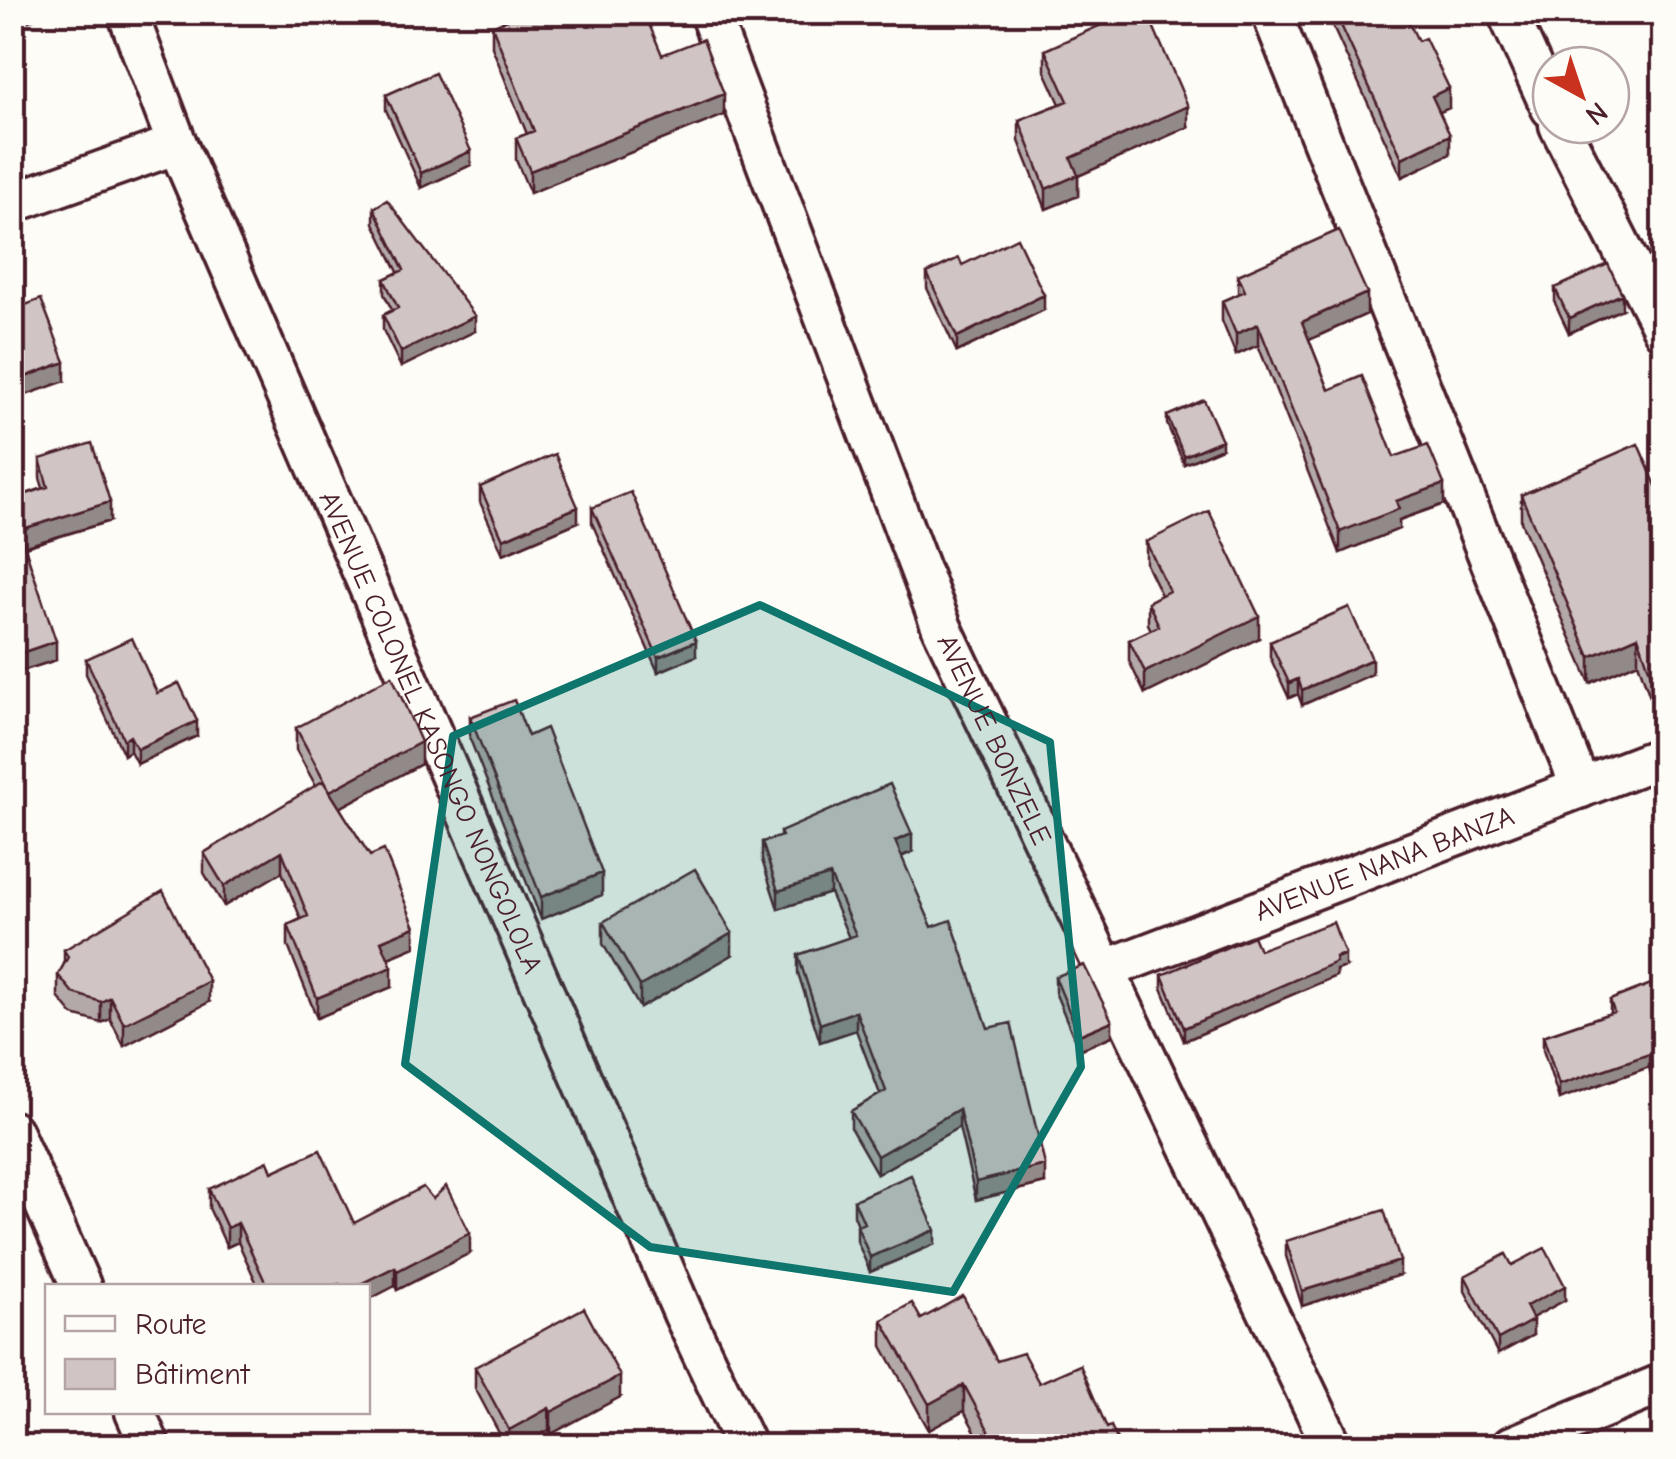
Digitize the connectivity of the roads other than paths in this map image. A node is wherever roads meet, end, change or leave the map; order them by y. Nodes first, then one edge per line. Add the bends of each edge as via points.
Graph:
1 (127, 12) edge
2 (709, 12) edge
3 (1271, 12) edge
4 (1507, 12) edge
5 (1531, 64) edge
6 (177, 144) junction
7 (1569, 145) edge
8 (12, 203) edge
9 (1664, 332) edge
10 (1664, 756) edge
11 (1581, 788) junction
12 (1104, 970) junction
13 (12, 1131) edge
14 (79, 1284) edge
15 (1664, 1383) edge
16 (136, 1414) edge
17 (150, 1446) edge
18 (746, 1446) edge
19 (1332, 1446) edge
20 (1512, 1446) edge

1 - 6 street, AVENUE COLONEL KASONGO NONGOLOLA
2 - 12 street, AVENUE BONZELE via 942,628
3 - 11 street
4 - 5 street
6 - 8 street
6 - 18 street, AVENUE COLONEL KASONGO NONGOLOLA via 682,1313
7 - 9 street
10 - 11 street, AVENUE NANA BANZA
11 - 12 street, AVENUE NANA BANZA
12 - 19 street, AVENUE BONZELE
13 - 14 street
15 - 20 street
16 - 17 street

